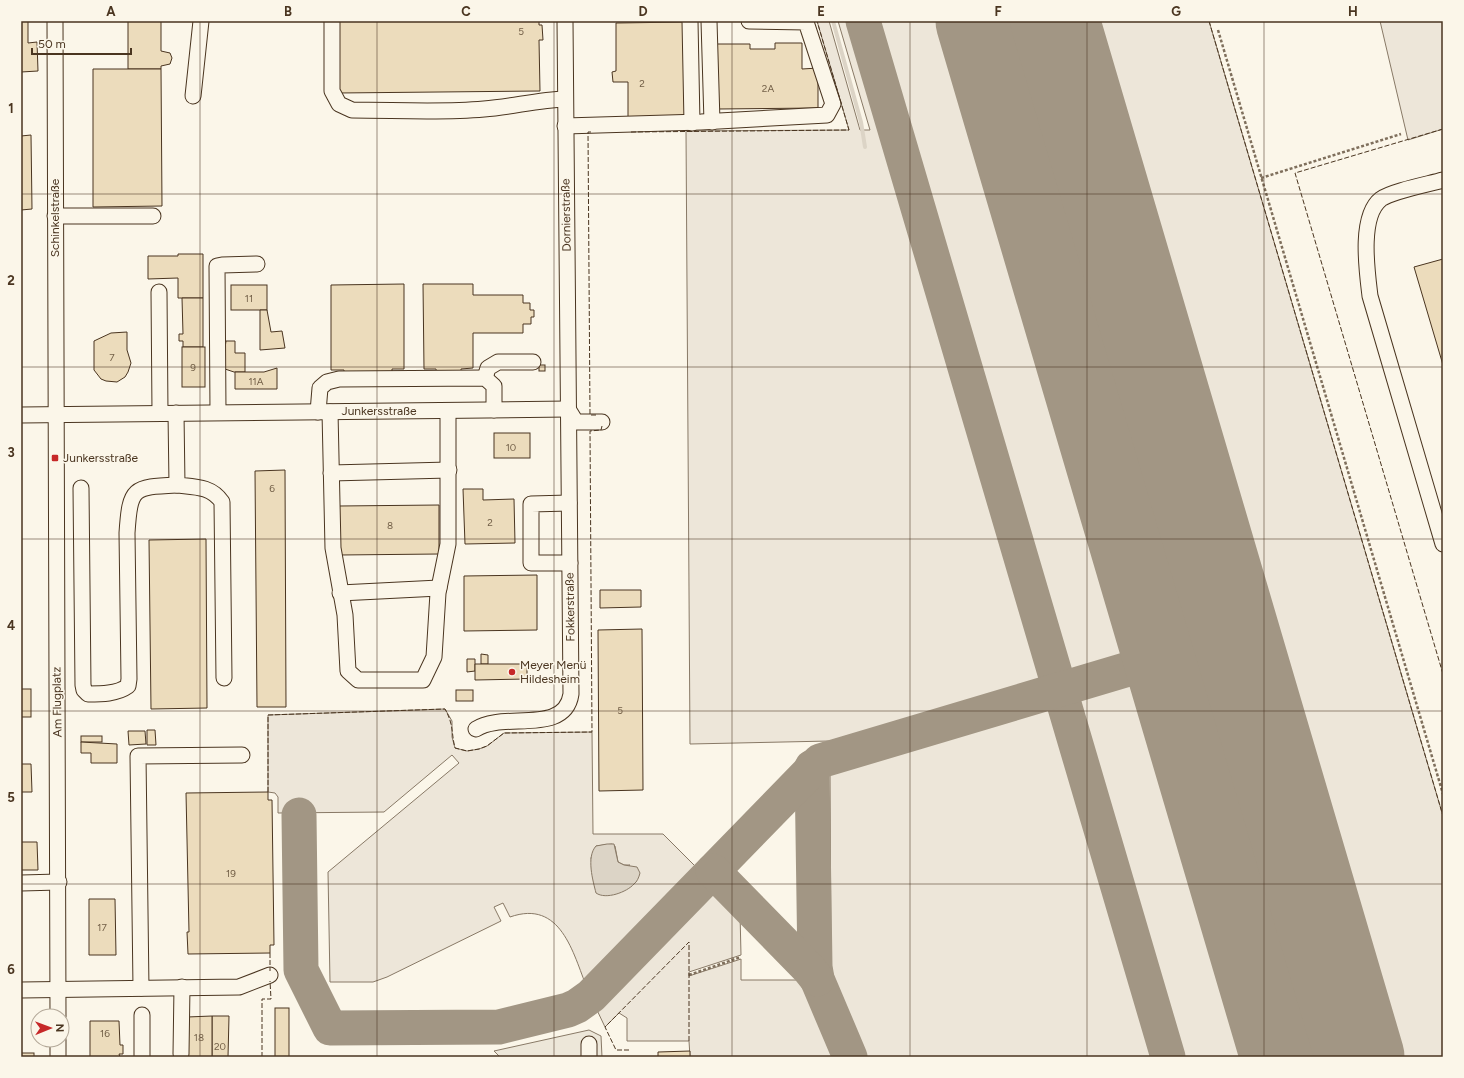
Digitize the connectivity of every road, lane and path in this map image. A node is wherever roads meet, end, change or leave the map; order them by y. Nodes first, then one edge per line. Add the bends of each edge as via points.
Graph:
1 (55, 21) edge
2 (201, 21) edge
3 (332, 21) edge
4 (565, 21) edge
5 (690, 21) edge
6 (709, 21) edge
7 (749, 21) edge
8 (1218, 30) dead end
9 (192, 96) dead end
10 (565, 99) junction
11 (712, 122) junction
12 (692, 123) junction
13 (566, 126) junction
14 (1401, 134) dead end
15 (1261, 178) junction
16 (1443, 180) edge
17 (55, 216) junction
18 (153, 216) dead end
19 (257, 264) dead end
20 (159, 292) dead end
21 (533, 362) dead end
22 (485, 378) junction
23 (568, 409) junction
24 (494, 410) junction
25 (448, 411) junction
26 (218, 412) junction
27 (324, 412) junction
28 (160, 413) junction
29 (176, 413) junction
30 (54, 414) junction
31 (21, 415) edge
32 (602, 422) dead end
33 (449, 470) junction
34 (331, 473) junction
35 (177, 485) junction
36 (81, 488) dead end
37 (569, 503) junction
38 (1443, 544) edge
39 (570, 563) junction
40 (439, 588) junction
41 (340, 593) junction
42 (224, 678) dead end
43 (476, 729) dead end
44 (242, 755) dead end
45 (1443, 794) edge
46 (59, 882) junction
47 (21, 883) edge
48 (741, 957) dead end
49 (689, 974) dead end
50 (270, 976) dead end
51 (182, 987) junction
52 (141, 988) junction
53 (58, 989) junction
54 (21, 990) edge
55 (58, 1008) edge
56 (142, 1015) dead end
57 (181, 1054) dead end
58 (142, 1057) edge

1 - 17 street, Schinkelstraße
2 - 9 street
3 - 10 street via 332,91 339,104 352,110 481,110 545,99
4 - 10 street, Dornierstraße
5 - 12 street
6 - 11 street
7 - 11 street via 806,22 833,104 827,115
8 - 15 path
10 - 13 street, Dornierstraße
11 - 12 street
12 - 13 street
13 - 23 street, Dornierstraße
14 - 15 path
15 - 45 path
16 - 38 street via 1382,199 1370,214 1367,259 1370,296
17 - 18 street
17 - 30 street, Schinkelstraße
19 - 26 street via 217,266
20 - 28 street
21 - 22 street via 498,362 488,368
22 - 24 street via 494,386
22 - 27 street via 332,380 320,388
23 - 24 street, Junkersstraße
23 - 32 street via 576,422
23 - 37 street, Fokkerstraße
24 - 25 street, Junkersstraße
25 - 27 street, Junkersstraße
25 - 33 street
26 - 27 street, Junkersstraße
26 - 29 street, Junkersstraße
27 - 34 street
28 - 29 street, Junkersstraße
28 - 30 street, Junkersstraße
29 - 35 street
30 - 31 street, Junkersstraße
30 - 46 street, Am Flugplatz
33 - 34 street
33 - 40 street via 448,544
34 - 41 street via 332,548
35 - 36 street via 148,486 140,489 132,498 127,533 128,686 100,694 88,694 83,685
35 - 42 street via 210,490 222,502
37 - 39 street, Fokkerstraße
37 - 39 street via 531,504 531,563
39 - 43 street, Fokkerstraße via 571,694 566,707 551,718 494,721
40 - 41 street
40 - 41 street via 434,657 424,680 358,680 348,671 345,615
44 - 52 street via 138,756
46 - 47 street
46 - 53 street, Am Flugplatz
48 - 49 path
50 - 51 street via 239,987
51 - 52 street
51 - 57 street
52 - 53 street
53 - 54 street
53 - 55 street, Am Flugplatz
56 - 58 street

